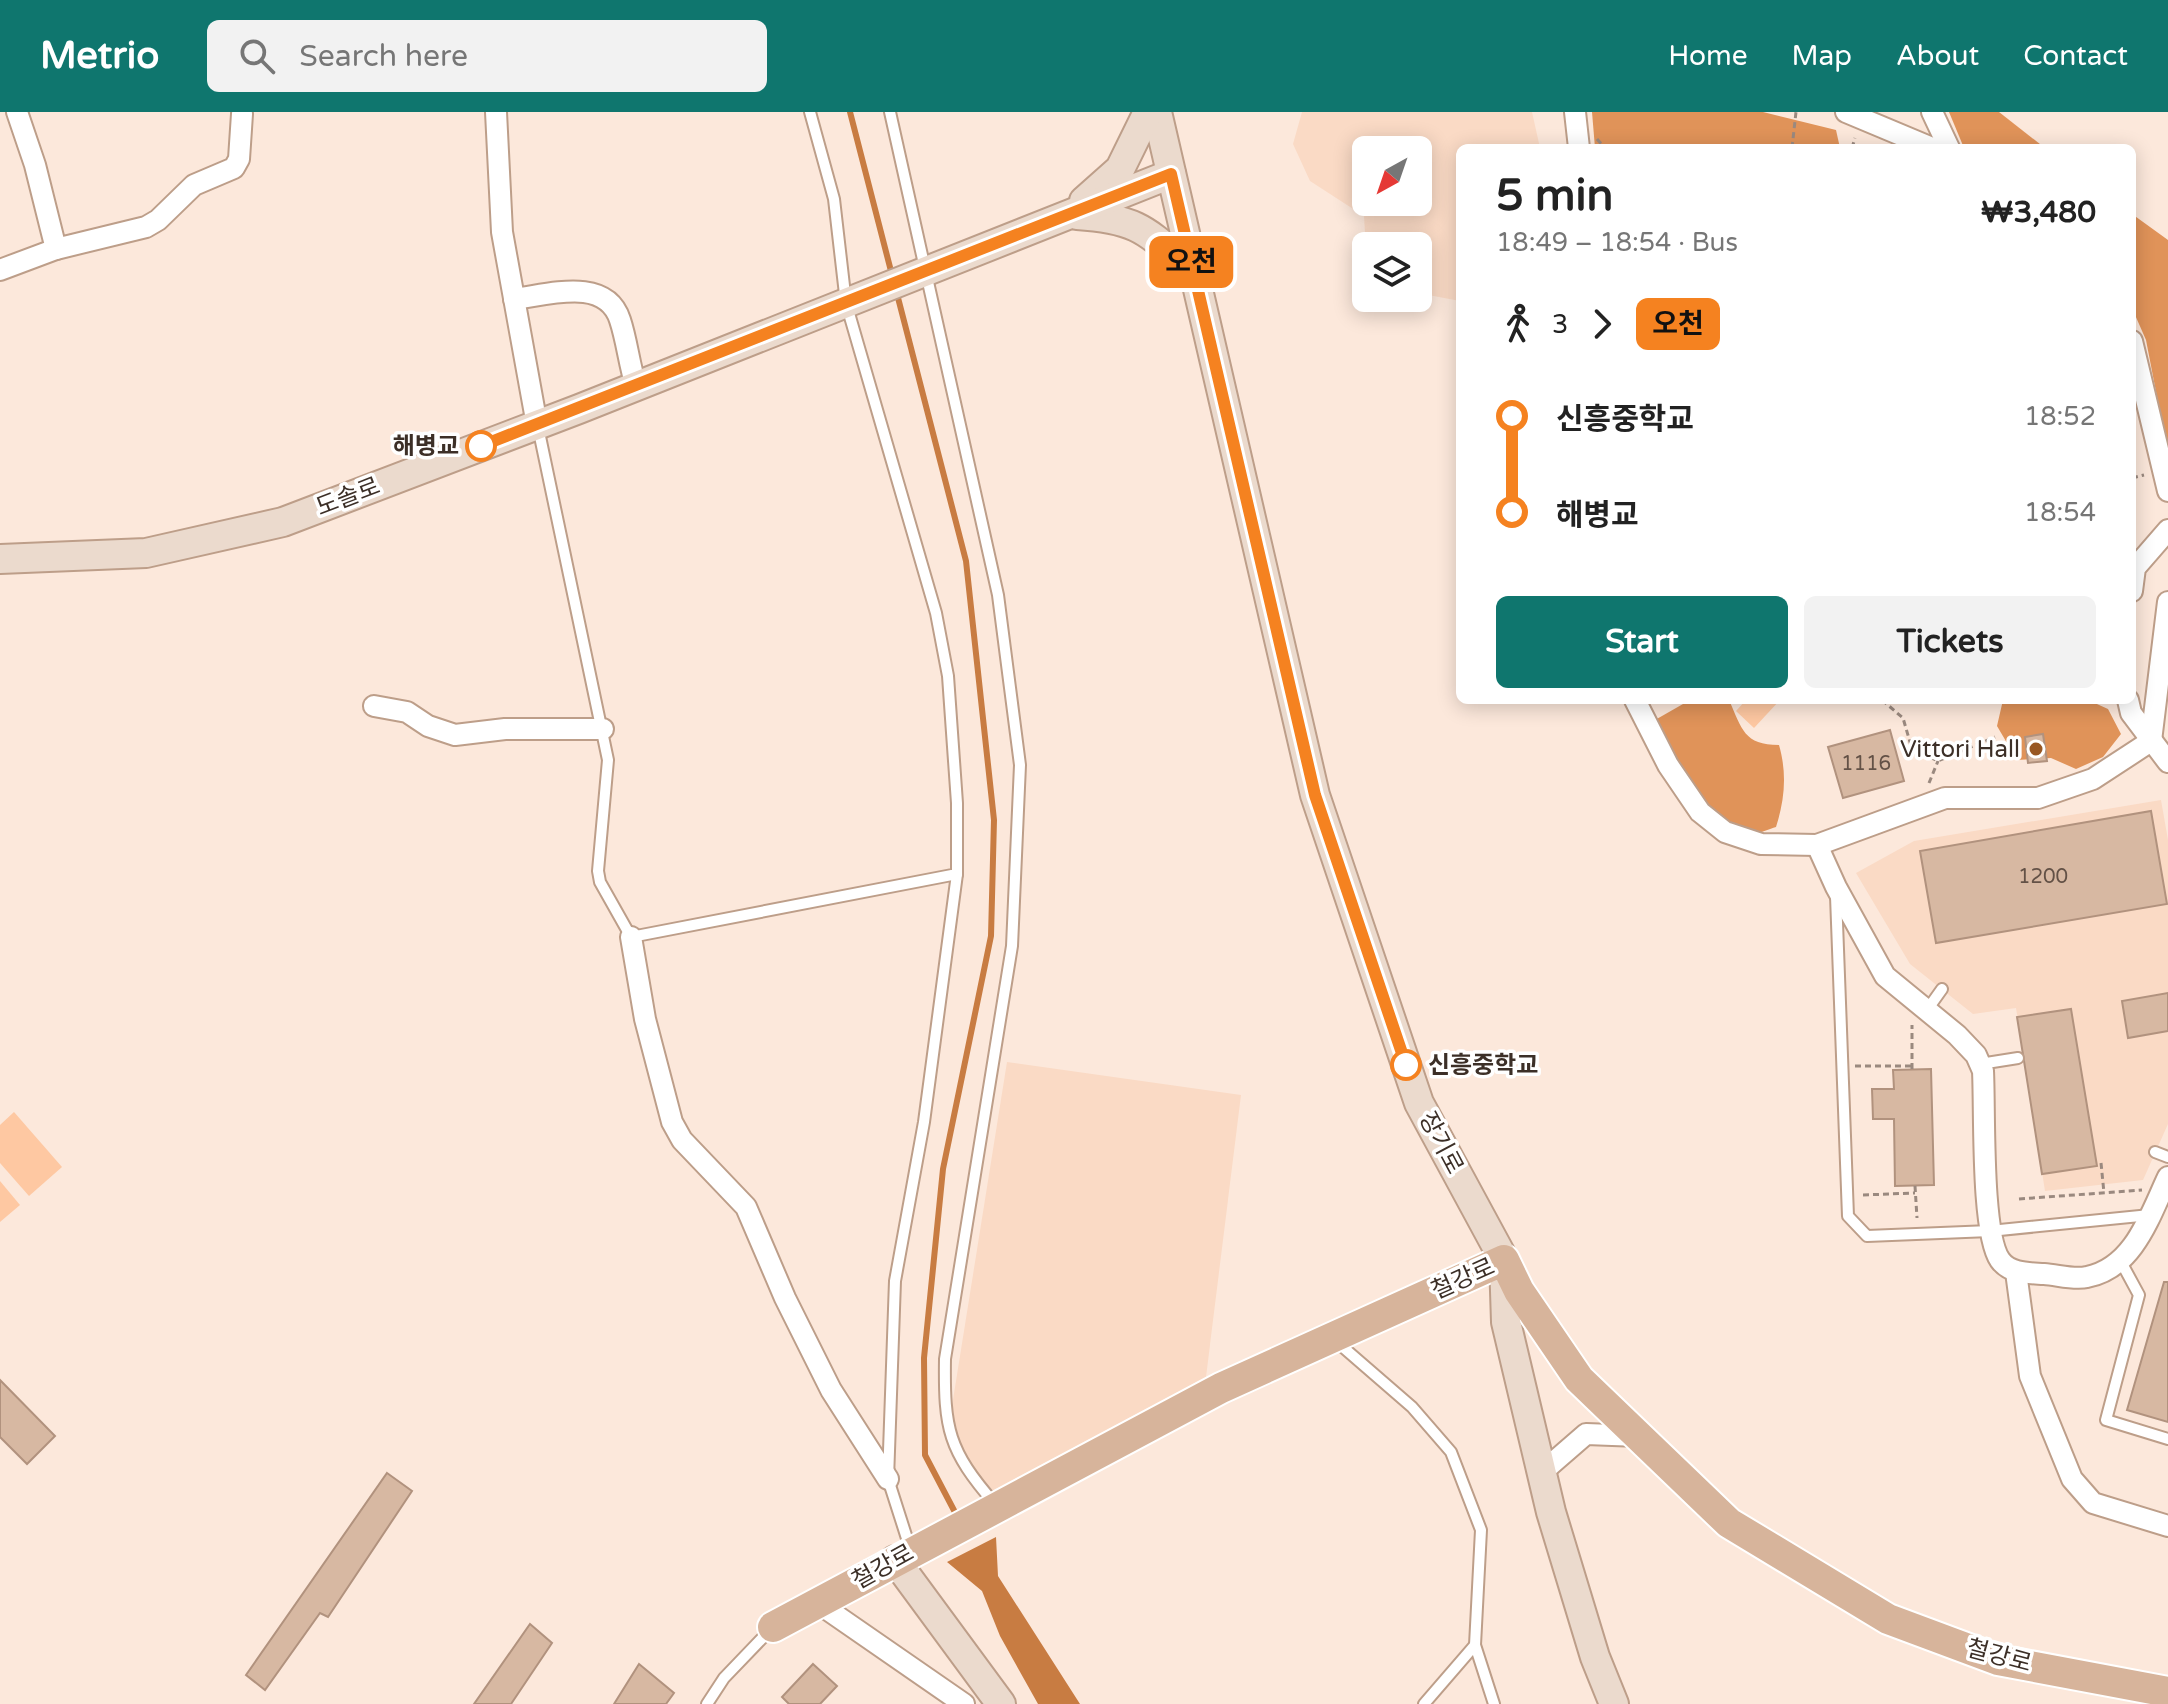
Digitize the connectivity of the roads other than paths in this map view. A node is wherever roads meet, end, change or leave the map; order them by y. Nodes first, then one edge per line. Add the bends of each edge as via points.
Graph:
1 (17, 112) edge
2 (496, 112) edge
3 (810, 112) edge
4 (890, 112) edge
5 (1148, 112) edge
6 (1157, 112) edge
7 (1575, 112) edge
8 (1846, 112) edge
9 (1932, 112) edge
10 (245, 113) edge
11 (1579, 144) edge
12 (1922, 144) edge
13 (1947, 144) edge
14 (1171, 174) junction
15 (1068, 214) junction
16 (56, 249) junction
17 (0, 270) edge
18 (1194, 272) junction
19 (920, 274) junction
20 (514, 299) junction
21 (854, 300) junction
22 (2136, 357) edge
23 (636, 386) junction
24 (537, 425) junction
25 (2168, 487) edge
26 (2168, 530) edge
27 (0, 559) edge
28 (2136, 567) edge
29 (2168, 602) edge
30 (1637, 704) edge
31 (2129, 704) edge
32 (374, 706) dead end
33 (603, 729) junction
34 (2151, 741) junction
35 (2168, 762) edge
36 (1817, 845) junction
37 (957, 874) junction
38 (1836, 887) junction
39 (631, 937) junction
40 (1942, 989) dead end
41 (1927, 1010) junction
42 (2018, 1058) dead end
43 (1980, 1064) junction
44 (2155, 1152) dead end
45 (2168, 1157) edge
46 (2166, 1183) edge
47 (2152, 1214) junction
48 (1990, 1231) junction
49 (1504, 1260) junction
50 (2120, 1260) junction
51 (2016, 1272) junction
52 (1332, 1338) junction
53 (1639, 1436) junction
54 (2168, 1439) edge
55 (1541, 1473) junction
56 (888, 1479) junction
57 (994, 1508) junction
58 (2168, 1526) edge
59 (910, 1551) junction
60 (818, 1603) junction
61 (773, 1627) joint
62 (1475, 1645) junction
63 (2168, 1692) edge
64 (707, 1704) edge
65 (964, 1704) edge
66 (1001, 1704) edge
67 (1424, 1704) edge
68 (1494, 1704) edge
69 (1614, 1704) edge

1 - 16 street
2 - 20 street via 498,198
3 - 21 lane
4 - 19 lane
5 - 15 main road via 1120,169
6 - 14 main road, 장기로
7 - 11 street
8 - 12 street
9 - 13 street
10 - 16 street via 234,168 194,185 146,227
14 - 15 main road, 도솔로
14 - 18 main road, 장기로
15 - 18 main road via 1132,223
15 - 19 main road, 도솔로
16 - 17 street
18 - 49 main road, 장기로 via 1315,795 1419,1103
19 - 21 main road, 도솔로
19 - 57 lane via 998,595 1020,765 1012,946 945,1359 946,1426 965,1468
20 - 23 street via 590,292 606,299 621,321
20 - 24 street
21 - 23 main road, 도솔로
21 - 37 lane via 948,676
22 - 25 street
23 - 24 main road, 도솔로
24 - 27 main road, 도솔로 via 283,522 146,553
24 - 33 lane
26 - 28 street
29 - 34 street
30 - 36 street via 1700,812 1725,832 1761,844
31 - 34 street
32 - 33 street via 407,712 455,735
33 - 39 lane via 608,760 598,871
34 - 35 street
34 - 36 street via 2093,779 2038,798 1945,798
36 - 38 street
37 - 39 lane
37 - 56 lane via 924,1122 895,1281
38 - 41 street via 1885,976
38 - 48 lane via 1848,1216 1867,1236
39 - 56 street via 645,1019 672,1122 682,1140 746,1207 831,1390
40 - 41 lane
41 - 43 street
42 - 43 lane
43 - 48 street
44 - 45 lane
46 - 47 street
47 - 48 lane
47 - 50 street
48 - 51 street via 2000,1260
49 - 52 main road, 철강로
49 - 53 main road, 철강로 via 1579,1379
49 - 55 main road, 장기로 via 1506,1322
50 - 51 street via 2108,1271 2084,1278
50 - 54 lane via 2139,1295 2106,1420
51 - 58 street via 2030,1376 2072,1479 2093,1503
52 - 57 main road, 철강로 via 1221,1388
52 - 62 lane via 1412,1407 1451,1452 1481,1530
53 - 55 street via 1586,1434
53 - 63 main road, 철강로 via 1729,1523 1888,1619 1998,1660
55 - 69 main road, 장기로
56 - 59 lane
57 - 59 main road, 철강로
59 - 60 main road, 철강로
59 - 66 main road
60 - 61 main road, 철강로
60 - 65 street
61 - 64 lane via 724,1678
62 - 67 lane
62 - 68 lane

